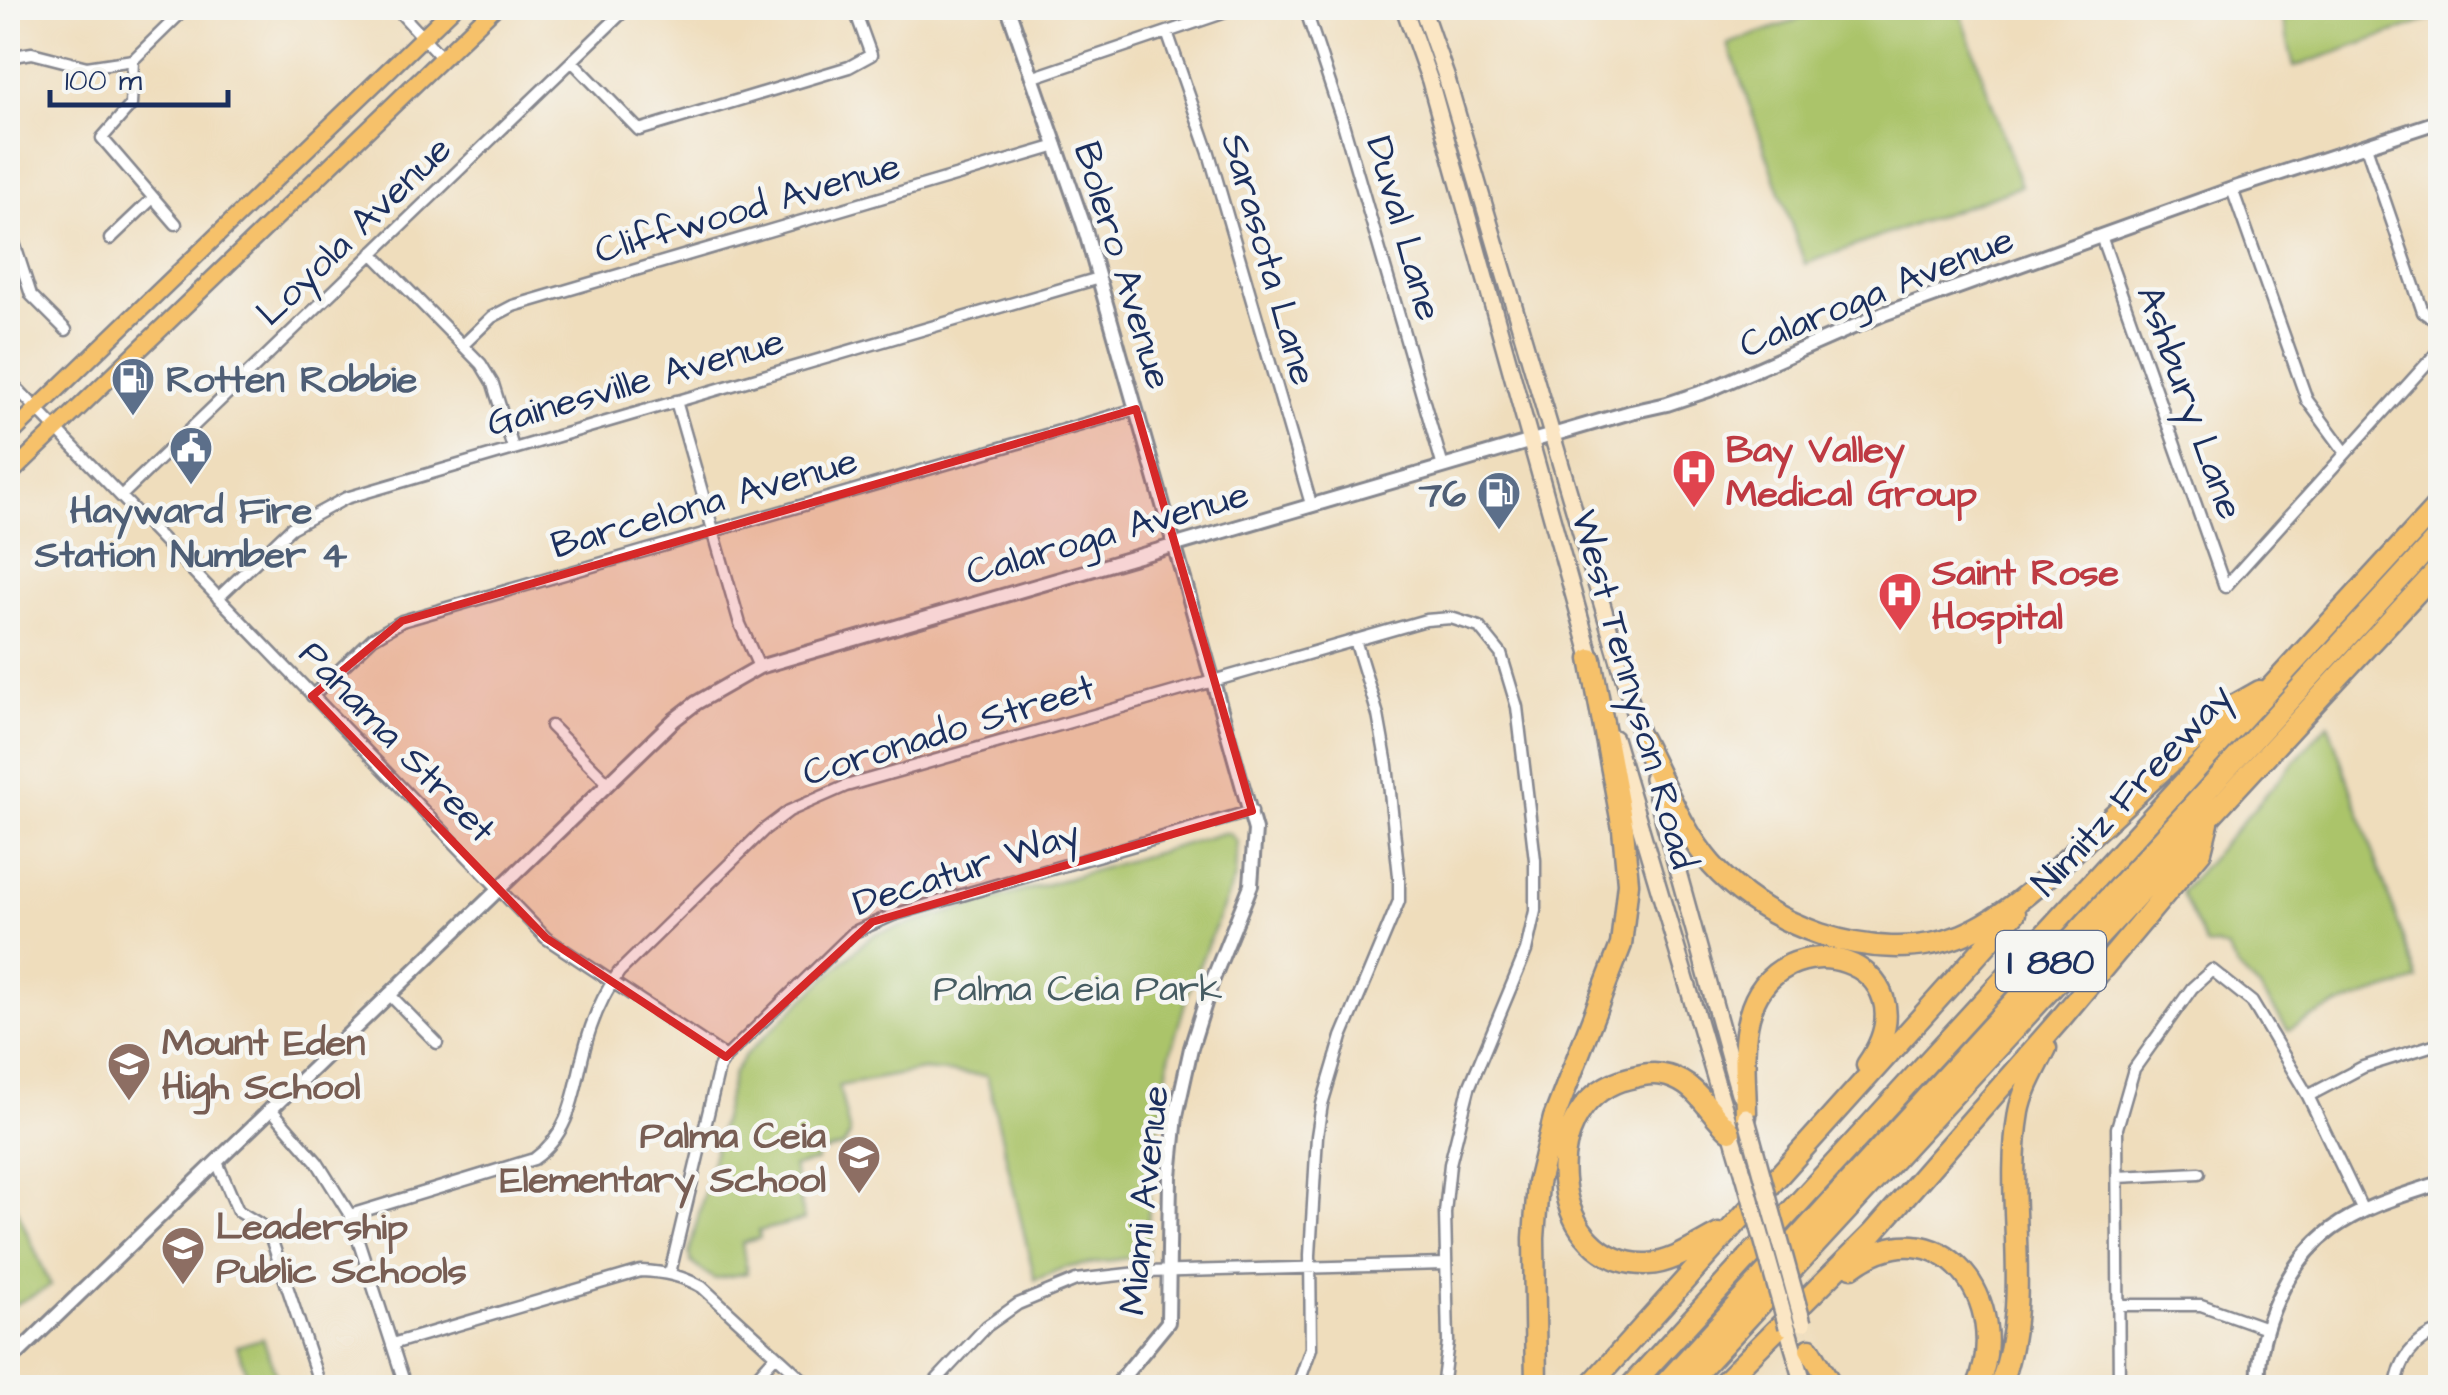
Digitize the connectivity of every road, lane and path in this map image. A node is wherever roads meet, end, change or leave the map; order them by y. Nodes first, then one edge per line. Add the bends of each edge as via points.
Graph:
1 (186, 8) edge
2 (396, 8) edge
3 (453, 8) edge
4 (494, 8) edge
5 (628, 8) edge
6 (854, 8) edge
7 (1008, 8) edge
8 (1238, 8) edge
9 (1305, 8) edge
10 (1404, 8) edge
11 (1422, 8) edge
12 (1167, 32) junction
13 (422, 37) junction
14 (8, 57) edge
15 (442, 58) junction
16 (133, 60) junction
17 (572, 61) junction
18 (1034, 77) junction
19 (2440, 121) edge
20 (1058, 146) junction
21 (2366, 146) junction
22 (2232, 189) junction
23 (153, 198) junction
24 (8, 224) edge
25 (176, 224) dead end
26 (2101, 236) junction
27 (110, 239) dead end
28 (372, 253) junction
29 (20, 264) junction
30 (8, 271) edge
31 (1098, 278) junction
32 (2440, 324) edge
33 (66, 330) dead end
34 (463, 345) junction
35 (2440, 348) edge
36 (8, 379) edge
37 (676, 401) junction
38 (36, 409) junction
39 (1136, 409) junction
40 (56, 430) junction
41 (1552, 434) junction
42 (8, 436) edge
43 (1530, 441) junction
44 (513, 448) junction
45 (2346, 453) junction
46 (1443, 467) junction
47 (8, 476) edge
48 (120, 496) junction
49 (2440, 503) edge
50 (1310, 504) junction
51 (712, 531) junction
52 (2440, 536) edge
53 (1176, 543) junction
54 (2440, 566) edge
55 (218, 598) junction
56 (1355, 640) junction
57 (1591, 659) junction
58 (758, 667) junction
59 (1215, 680) junction
60 (2279, 680) junction
61 (312, 696) junction
62 (550, 726) dead end
63 (1642, 738) junction
64 (607, 782) junction
65 (1252, 810) junction
66 (2208, 821) junction
67 (2050, 874) junction
68 (499, 889) junction
69 (612, 982) junction
70 (390, 994) junction
71 (2062, 1017) junction
72 (437, 1043) dead end
73 (2440, 1043) edge
74 (726, 1057) junction
75 (2308, 1096) junction
76 (270, 1108) junction
77 (1746, 1116) junction
78 (1821, 1129) junction
79 (1730, 1131) junction
80 (216, 1162) junction
81 (2200, 1173) dead end
82 (2118, 1176) junction
83 (2440, 1184) edge
84 (2363, 1211) junction
85 (350, 1215) junction
86 (1730, 1229) junction
87 (1445, 1264) junction
88 (1310, 1268) junction
89 (1169, 1271) junction
90 (670, 1274) junction
91 (2118, 1304) junction
92 (1796, 1320) junction
93 (2266, 1328) junction
94 (2440, 1331) edge
95 (392, 1344) junction
96 (1810, 1348) junction
97 (776, 1355) junction
98 (8, 1363) edge
99 (1805, 1387) edge
100 (321, 1388) edge
101 (406, 1388) edge
102 (746, 1388) edge
103 (812, 1388) edge
104 (929, 1388) edge
105 (1114, 1388) edge
106 (1297, 1388) edge
107 (1442, 1388) edge
108 (1536, 1388) edge
109 (1588, 1388) edge
110 (1629, 1388) edge
111 (1661, 1388) edge
112 (1684, 1388) edge
113 (1718, 1388) edge
114 (1822, 1388) edge
115 (1833, 1388) edge
116 (1977, 1388) edge
117 (1999, 1388) edge
118 (2119, 1388) edge
119 (2258, 1388) edge
120 (2396, 1388) edge

1 - 16 street
2 - 13 street
3 - 13 main road
4 - 15 main road
5 - 17 street, Loyola Avenue
6 - 17 street via 871,56 638,130
7 - 18 street, Bolero Avenue
8 - 12 street
9 - 46 street, Duval Lane
10 - 43 main road, West Tennyson Road
11 - 41 main road, West Tennyson Road
12 - 18 street
12 - 50 street, Sarasota Lane via 1209,153
13 - 15 street
13 - 38 main road
14 - 16 street via 32,53 87,67
15 - 40 main road
16 - 23 street via 131,105 102,138
17 - 28 street, Loyola Avenue
18 - 20 street, Bolero Avenue
19 - 21 street, Calaroga Avenue
20 - 31 street, Bolero Avenue
20 - 34 street, Cliffwood Avenue via 513,306
21 - 22 street, Calaroga Avenue
21 - 32 street via 2424,312
22 - 26 street, Calaroga Avenue
22 - 45 street via 2307,400
23 - 25 street
23 - 27 street
24 - 29 street
26 - 41 street, Calaroga Avenue via 1867,320 1710,390
26 - 45 street, Ashbury Lane via 2225,587
28 - 34 street
28 - 48 street, Loyola Avenue
29 - 30 street
29 - 33 street via 31,295
31 - 37 street, Gainesville Avenue
31 - 39 street, Bolero Avenue
34 - 44 street via 494,384
35 - 45 street
36 - 38 street, Panama Street
37 - 44 street, Gainesville Avenue
37 - 51 street
38 - 40 street, Panama Street
38 - 42 main road
39 - 51 street, Barcelona Avenue
39 - 53 street, Bolero Avenue
40 - 47 main road
40 - 48 street, Panama Street
41 - 43 street, Calaroga Avenue
41 - 63 main road, West Tennyson Road
43 - 46 street, Calaroga Avenue
43 - 57 main road, West Tennyson Road
44 - 55 street, Gainesville Avenue via 334,502 291,528
46 - 50 street, Calaroga Avenue
48 - 55 street, Panama Street
49 - 60 highway, Nimitz Freeway / I 880
50 - 53 street, Calaroga Avenue
51 - 58 street
51 - 61 street, Barcelona Avenue via 402,621 373,638
52 - 111 highway, I 880
53 - 58 street, Calaroga Avenue
53 - 59 street, Miami Avenue
54 - 66 highway, Nimitz Freeway / I 880
55 - 61 street, Panama Street
56 - 59 street, Coronado Street
56 - 87 street, Coronado Street via 1426,620 1451,618 1478,627 1501,654 1521,731 1535,911 1526,951 1458,1124
56 - 88 street via 1387,766 1399,900 1322,1104
57 - 79 main road, West Tennyson Road
57 - 108 highway via 1628,883 1621,945 1554,1118 1538,1183
58 - 64 street, Calaroga Avenue via 696,703
59 - 65 street, Miami Avenue
59 - 69 street, Coronado Street via 816,797 765,829
60 - 67 highway via 2228,708
60 - 110 highway, Nimitz Freeway / I 880
61 - 68 street, Panama Street
62 - 64 street
63 - 67 highway via 1687,829 1714,866 1764,908 1825,936 1890,946 1940,942 1987,923
63 - 77 main road, West Tennyson Road
64 - 68 street, Calaroga Avenue
65 - 74 street, Decatur Way via 872,922 838,946
65 - 89 street, Miami Avenue via 1251,885 1196,1032 1176,1116
66 - 71 highway via 2200,850
66 - 112 highway, Nimitz Freeway / I 880
67 - 78 highway
68 - 69 street, Panama Street via 546,938
68 - 70 street, Calaroga Avenue
69 - 74 street, Panama Street
69 - 85 street, Coronado Street via 590,1028 562,1133 550,1147 534,1158
70 - 72 street
70 - 76 street, Calaroga Avenue
71 - 92 highway
71 - 117 highway via 2020,1108 2016,1322
73 - 75 street via 2364,1067
74 - 90 street, Decatur Way
75 - 82 street via 2252,1002 2212,970 2134,1069 2116,1128
75 - 84 street
76 - 80 street, Calaroga Avenue
76 - 85 street via 317,1162
77 - 78 highway via 1746,1032 1757,998 1782,969 1800,960 1833,958 1877,984 1887,1017 1879,1048
77 - 92 main road, West Tennyson Road, bridge
78 - 86 highway
79 - 86 highway via 1693,1089 1644,1073 1612,1084 1584,1108 1562,1166 1578,1224 1620,1258 1651,1264
79 - 92 main road, West Tennyson Road, bridge
80 - 98 street, Calaroga Avenue
80 - 100 street via 238,1211 268,1229
81 - 82 street
82 - 91 street
83 - 84 street
84 - 93 street via 2330,1230 2306,1258 2281,1290
85 - 95 street
86 - 109 highway
87 - 88 street
87 - 107 street
88 - 89 street
88 - 106 street via 1311,1348
89 - 104 street via 1076,1280 1018,1304 987,1326
89 - 105 street, Miami Avenue via 1168,1322
90 - 95 street via 642,1271
90 - 97 street via 702,1287
91 - 93 street via 2201,1305
91 - 118 street
92 - 96 main road, West Tennyson Road
92 - 99 main road, West Tennyson Road
92 - 113 highway
92 - 116 highway via 1864,1258 1906,1246 1935,1251 1968,1275 1980,1300 1988,1345
93 - 119 street
94 - 120 street via 2415,1344
95 - 101 street
96 - 114 main road, West Tennyson Road
96 - 115 highway
97 - 102 street
97 - 103 street

